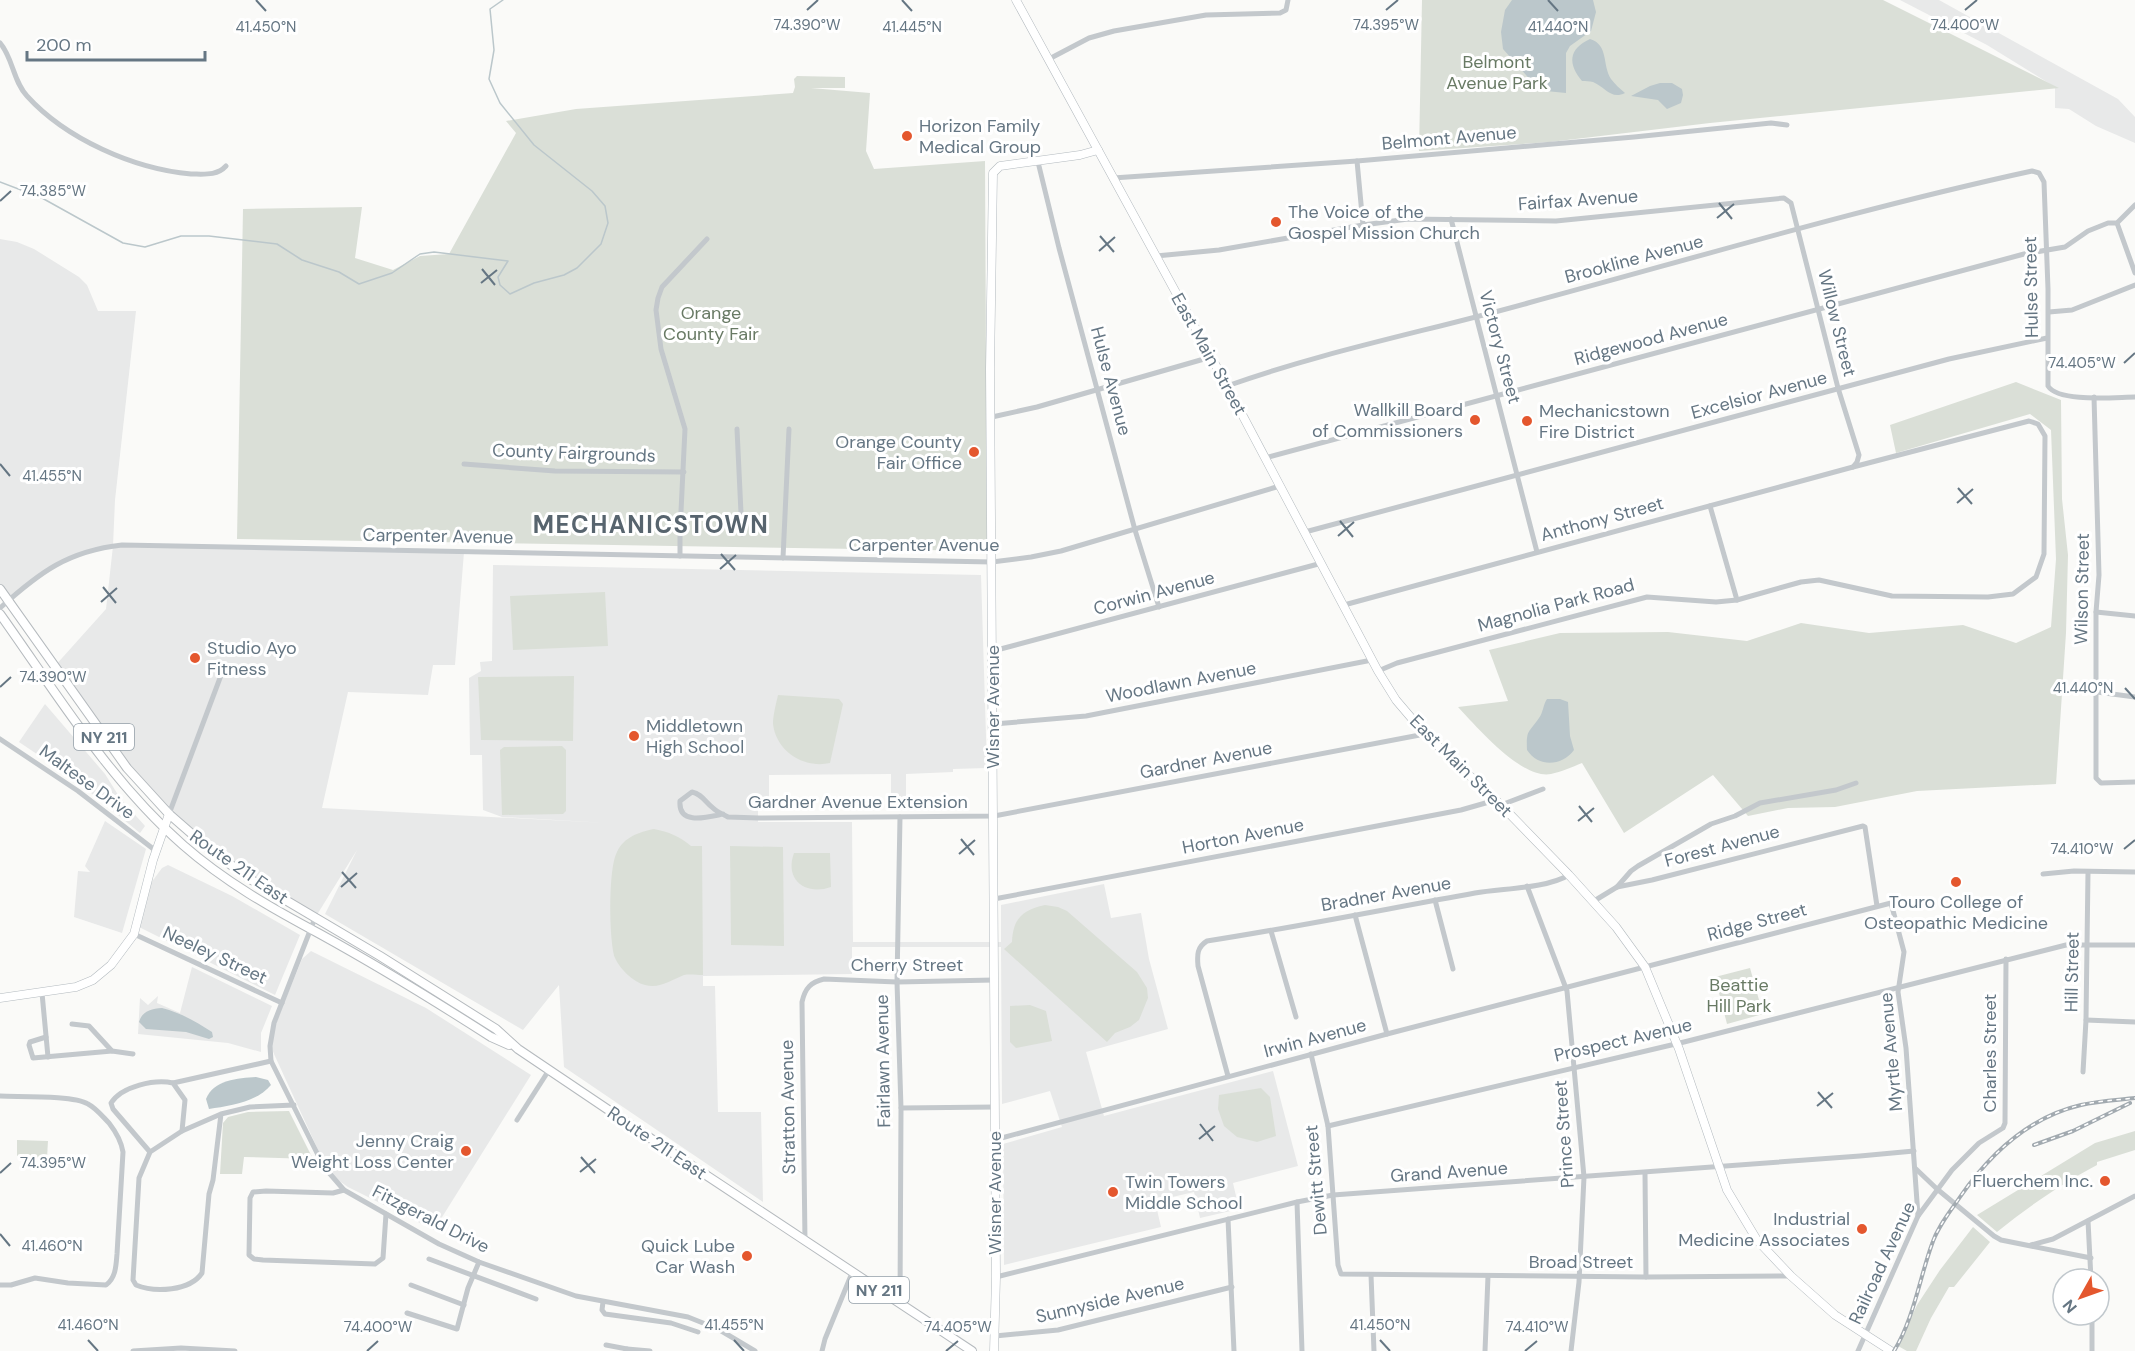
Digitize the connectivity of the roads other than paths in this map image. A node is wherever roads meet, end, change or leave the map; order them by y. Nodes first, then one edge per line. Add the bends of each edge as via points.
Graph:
1 (1016, 0) edge
2 (1288, 0) edge
3 (0, 43) edge
4 (1049, 59) junction
5 (1787, 125) dead end
6 (1098, 150) junction
7 (1357, 161) junction
8 (1038, 162) junction
9 (226, 166) dead end
10 (1113, 178) junction
11 (2044, 182) joint
12 (1788, 200) joint
13 (2135, 205) edge
14 (1451, 219) junction
15 (2117, 223) junction
16 (1363, 225) junction
17 (1798, 230) junction
18 (707, 239) dead end
19 (2046, 252) junction
20 (1156, 256) junction
21 (2135, 273) edge
22 (2135, 285) edge
23 (1818, 310) junction
24 (2049, 312) junction
25 (1476, 318) junction
26 (2047, 338) junction
27 (1211, 357) junction
28 (1227, 386) junction
29 (1838, 388) junction
30 (1099, 389) junction
31 (1497, 395) junction
32 (2094, 397) junction
33 (2135, 397) edge
34 (992, 417) junction
35 (737, 429) dead end
36 (789, 429) dead end
37 (1265, 458) junction
38 (464, 464) dead end
39 (1853, 467) junction
40 (684, 472) junction
41 (1517, 474) junction
42 (1280, 486) junction
43 (1710, 506) junction
44 (1136, 530) junction
45 (1305, 532) junction
46 (742, 534) dead end
47 (1537, 552) junction
48 (680, 556) junction
49 (783, 558) junction
50 (992, 562) junction
51 (1322, 563) junction
52 (0, 589) edge
53 (8, 600) junction
54 (1737, 600) junction
55 (1344, 605) junction
56 (0, 608) edge
57 (1159, 608) junction
58 (2096, 612) junction
59 (0, 614) edge
60 (2135, 615) edge
61 (993, 651) junction
62 (1372, 660) junction
63 (223, 670) dead end
64 (1378, 671) junction
65 (2097, 692) junction
66 (2135, 697) edge
67 (993, 724) junction
68 (1425, 734) junction
69 (0, 739) edge
70 (2135, 782) edge
71 (1856, 783) dead end
72 (1543, 789) dead end
73 (1498, 803) junction
74 (169, 814) junction
75 (723, 814) junction
76 (994, 816) junction
77 (900, 817) junction
78 (164, 828) junction
79 (156, 850) junction
80 (2088, 872) junction
81 (2135, 872) edge
82 (2043, 874) dead end
83 (1569, 875) junction
84 (1527, 886) junction
85 (1617, 888) junction
86 (994, 899) junction
87 (1435, 900) junction
88 (1594, 901) junction
89 (1876, 906) junction
90 (1355, 915) junction
91 (315, 918) junction
92 (311, 930) junction
93 (1271, 931) junction
94 (134, 934) junction
95 (2088, 944) junction
96 (2135, 945) edge
97 (2006, 959) junction
98 (1644, 967) junction
99 (1453, 969) dead end
100 (821, 980) joint
101 (994, 980) junction
102 (897, 982) junction
103 (1899, 986) junction
104 (1567, 987) junction
105 (42, 993) junction
106 (0, 998) edge
107 (282, 1003) junction
108 (1296, 1017) dead end
109 (2085, 1020) junction
110 (2135, 1022) edge
111 (72, 1024) dead end
112 (1387, 1034) junction
113 (46, 1037) junction
114 (1677, 1043) junction
115 (518, 1049) junction
116 (112, 1051) junction
117 (133, 1054) dead end
118 (1311, 1054) junction
119 (48, 1057) junction
120 (271, 1062) junction
121 (1575, 1067) junction
122 (549, 1070) junction
123 (2082, 1072) dead end
124 (1228, 1077) junction
125 (173, 1083) junction
126 (0, 1096) edge
127 (294, 1105) junction
128 (994, 1107) junction
129 (901, 1108) junction
130 (220, 1114) junction
131 (517, 1120) dead end
132 (1328, 1126) junction
133 (182, 1131) junction
134 (994, 1140) junction
135 (1914, 1151) junction
136 (150, 1152) junction
137 (1718, 1166) junction
138 (1916, 1169) junction
139 (1645, 1173) junction
140 (1584, 1177) junction
141 (1936, 1189) junction
142 (344, 1190) junction
143 (1333, 1196) junction
144 (2135, 1196) edge
145 (1297, 1202) junction
146 (386, 1214) junction
147 (1918, 1216) junction
148 (1228, 1219) junction
149 (2088, 1221) junction
150 (805, 1242) junction
151 (2030, 1245) junction
152 (2091, 1258) junction
153 (429, 1259) dead end
154 (479, 1262) junction
155 (2091, 1267) edge
156 (852, 1273) junction
157 (473, 1275) junction
158 (1371, 1275) junction
159 (1579, 1275) junction
160 (1488, 1276) junction
161 (1791, 1276) junction
162 (996, 1277) junction
163 (1646, 1277) junction
164 (0, 1285) edge
165 (411, 1285) dead end
166 (1232, 1287) junction
167 (536, 1299) dead end
168 (603, 1302) junction
169 (900, 1304) junction
170 (464, 1305) junction
171 (407, 1313) dead end
172 (2092, 1327) edge
173 (699, 1332) dead end
174 (1865, 1334) junction
175 (995, 1336) junction
176 (824, 1341) junction
177 (606, 1345) dead end
178 (626, 1350) edge
179 (133, 1351) edge
180 (235, 1351) edge
181 (650, 1351) edge
182 (755, 1351) edge
183 (818, 1351) edge
184 (822, 1351) edge
185 (972, 1351) edge
186 (994, 1351) edge
187 (1234, 1351) edge
188 (1302, 1351) edge
189 (1374, 1351) edge
190 (1485, 1351) edge
191 (1571, 1351) edge
192 (1858, 1351) edge
193 (1891, 1351) edge
194 (2092, 1351) edge

1 - 4 main road, East Main Street
2 - 4 street via 1286,10 1280,13 1206,15 1114,31 1089,38
3 - 9 street via 20,87 32,102 100,148 168,171 208,174
4 - 6 main road, East Main Street
5 - 7 street, Belmont Avenue via 1771,123
6 - 8 main road, Wisner Avenue
6 - 10 main road, East Main Street
7 - 10 street, Belmont Avenue
7 - 16 street
8 - 30 street, Hulse Avenue
8 - 34 main road, Wisner Avenue via 1000,166 993,173
10 - 20 main road, East Main Street
11 - 17 street, Brookline Avenue via 2039,173 2032,171
11 - 19 street, Hulse Street
12 - 14 street, Fairfax Avenue via 1556,221
12 - 17 street, Willow Street
13 - 15 street
14 - 16 street, Fairfax Avenue
14 - 25 street, Victory Street
15 - 19 street, Ridgewood Avenue via 2088,231 2065,247
15 - 21 street
16 - 20 street, Fairfax Avenue via 1219,250
17 - 23 street, Willow Street
17 - 25 street, Brookline Avenue
18 - 40 street via 662,287 656,310 661,349 686,429
19 - 23 street, Ridgewood Avenue via 2024,254
19 - 24 street, Hulse Street
20 - 27 main road, East Main Street
22 - 24 street via 2072,310
23 - 29 street, Willow Street
23 - 31 street, Ridgewood Avenue
24 - 26 street, Hulse Street
25 - 28 street, Brookline Avenue
25 - 31 street, Victory Street
26 - 29 street, Excelsior Avenue
26 - 32 street, Hulse Street via 2051,391 2063,396
27 - 28 main road, East Main Street
27 - 30 street
28 - 37 main road, East Main Street
29 - 39 street, Willow Street via 1859,455
29 - 41 street, Excelsior Avenue
30 - 34 street
30 - 44 street, Hulse Avenue
31 - 37 street, Ridgewood Avenue
31 - 41 street, Victory Street
32 - 33 street
32 - 58 street, Wilson Street via 2099,574
34 - 50 main road, Wisner Avenue
35 - 46 street
36 - 49 street
37 - 42 main road, East Main Street
38 - 40 street, County Fairgrounds via 555,471
39 - 43 street, Anthony Street
39 - 54 street, Magnolia Park Road via 2029,421 2038,424 2045,436 2044,554 2036,577 2013,594 1988,597 1892,596 1819,580
40 - 48 street
41 - 45 street, Excelsior Avenue
41 - 47 street, Victory Street
42 - 44 street, Carpenter Avenue
42 - 45 main road, East Main Street
43 - 47 street, Anthony Street
43 - 54 street
44 - 50 street, Carpenter Avenue via 1061,551
44 - 57 street, Hulse Avenue
45 - 51 main road, East Main Street
47 - 55 street, Anthony Street
48 - 49 street, Carpenter Avenue
48 - 53 street, Carpenter Avenue via 122,545 68,558
49 - 50 street, Carpenter Avenue
50 - 61 main road, Wisner Avenue
51 - 55 main road, East Main Street
51 - 57 street, Corwin Avenue
52 - 53 main road, Route 211 East / NY 211
53 - 56 street, Carpenter Avenue
53 - 74 main road, Route 211 East / NY 211 via 114,752
54 - 64 street, Magnolia Park Road via 1647,597
55 - 62 main road, East Main Street
57 - 61 street, Corwin Avenue
58 - 60 street
58 - 65 street, Wilson Street
59 - 78 main road, Route 211 East / NY 211 via 106,763
61 - 67 main road, Wisner Avenue
62 - 64 main road, East Main Street
62 - 67 street, Woodlawn Avenue via 1086,716
63 - 74 street
64 - 68 main road, East Main Street
65 - 66 street
65 - 70 street, Wilson Street via 2098,781
67 - 76 main road, Wisner Avenue
68 - 73 main road, East Main Street
68 - 76 street, Gardner Avenue
69 - 79 street, Maltese Drive
71 - 85 street via 1760,803 1712,824 1638,866
72 - 73 street, Horton Avenue
73 - 83 main road, East Main Street
73 - 86 street, Horton Avenue
74 - 78 main road
74 - 91 main road, Route 211 East / NY 211 via 236,869
75 - 75 street, Gardner Avenue Extension via 692,792 680,801 684,816
75 - 77 street, Gardner Avenue Extension via 759,818
76 - 77 street, Gardner Avenue Extension
76 - 86 main road, Wisner Avenue
77 - 102 street, Fairlawn Avenue
78 - 79 main road
78 - 92 main road, Route 211 East / NY 211 via 223,877
79 - 94 main road
80 - 81 street
80 - 82 street
80 - 95 street, Hill Street
83 - 84 street, Bradner Avenue
83 - 88 main road, East Main Street
84 - 87 street, Bradner Avenue
84 - 104 street, Prince Street
85 - 88 street, Forest Avenue
85 - 89 street, Forest Avenue via 1860,826 1865,827
86 - 101 main road, Wisner Avenue
87 - 90 street, Bradner Avenue
87 - 99 street
88 - 98 main road, East Main Street
89 - 98 street, Ridge Street
89 - 103 street, Myrtle Avenue via 1892,905 1904,952
90 - 93 street, Bradner Avenue
90 - 112 street
91 - 92 street, Fitzgerald Drive
91 - 115 main road, Route 211 East / NY 211 via 470,1012
92 - 107 street, Fitzgerald Drive
92 - 115 main road, Route 211 East / NY 211 via 491,1037
93 - 108 street
93 - 124 street, Bradner Avenue via 1207,941 1199,948 1198,966
94 - 105 main road via 111,965 93,980
94 - 107 street, Neeley Street
95 - 96 street, Prospect Avenue
95 - 97 street, Prospect Avenue
95 - 109 street, Hill Street
97 - 103 street, Prospect Avenue
97 - 141 street, Charles Street via 2005,1123 1964,1156
98 - 104 street, Irwin Avenue
98 - 114 main road, East Main Street
100 - 102 street, Cherry Street
100 - 150 street, Stratton Avenue via 810,985 802,1002
101 - 102 street, Cherry Street
101 - 128 main road, Wisner Avenue
102 - 129 street, Fairlawn Avenue
103 - 114 street, Prospect Avenue
103 - 135 street, Myrtle Avenue
104 - 112 street, Irwin Avenue
104 - 121 street, Prince Street
105 - 106 main road
105 - 113 street
107 - 120 street, Fitzgerald Drive via 271,1034
109 - 110 street
109 - 123 street, Hill Street
111 - 116 street via 89,1026
112 - 118 street, Irwin Avenue
113 - 119 street
113 - 119 street via 28,1046 33,1058
114 - 121 street, Prospect Avenue
114 - 137 main road, East Main Street
115 - 122 main road, Route 211 East / NY 211
116 - 117 street
116 - 119 street
118 - 124 street, Irwin Avenue
118 - 132 street, Dewitt Street
120 - 125 street
120 - 127 street, Fitzgerald Drive
121 - 132 street, Prospect Avenue
121 - 140 street, Prince Street
122 - 131 street
122 - 150 main road, Route 211 East / NY 211
124 - 134 street, Irwin Avenue
125 - 133 street via 184,1100
125 - 136 street via 162,1081 126,1090 111,1103
126 - 164 street via 88,1103 117,1134 123,1152 117,1254 109,1283 35,1278
127 - 130 street via 250,1107
127 - 142 street, Fitzgerald Drive via 324,1167
128 - 129 street
128 - 134 main road, Wisner Avenue
129 - 169 street, Fairlawn Avenue
130 - 133 street
130 - 136 street via 202,1273 191,1284 140,1287 133,1280 139,1179
132 - 143 street, Dewitt Street
133 - 136 street
134 - 162 main road, Wisner Avenue
135 - 137 street, Grand Avenue
135 - 138 street, Myrtle Avenue
137 - 139 street, Grand Avenue
137 - 161 main road, East Main Street via 1757,1240
138 - 141 street
138 - 147 street, Myrtle Avenue
139 - 140 street, Grand Avenue
139 - 163 street
140 - 143 street, Grand Avenue
140 - 159 street, Prince Street
141 - 147 street, Railroad Avenue
141 - 151 street via 1994,1236
142 - 146 street, Fitzgerald Drive
142 - 146 street via 253,1192 249,1255 263,1260 375,1264 383,1258
143 - 145 street, Grand Avenue
143 - 158 street, Dewitt Street via 1341,1274
144 - 149 street
145 - 148 street, Grand Avenue
145 - 188 street
146 - 154 street, Fitzgerald Drive
147 - 174 street, Railroad Avenue
148 - 162 street, Grand Avenue
148 - 166 street
149 - 151 street via 2053,1239
149 - 152 street
150 - 156 main road, NY 211
151 - 152 street
152 - 155 street
153 - 157 street
154 - 157 street
154 - 168 street, Fitzgerald Drive
156 - 169 main road, NY 211
156 - 176 street
157 - 167 street
157 - 170 street
158 - 160 street, Broad Street
158 - 189 street
159 - 160 street, Broad Street
159 - 163 street, Broad Street
159 - 191 street, Prince Street
160 - 190 street
161 - 163 street, Broad Street
161 - 174 main road, East Main Street via 1835,1315
162 - 175 main road, Wisner Avenue
165 - 170 street
166 - 175 street, Sunnyside Avenue via 1058,1330
166 - 187 street
168 - 173 street via 605,1314 671,1323
168 - 182 street, Fitzgerald Drive via 688,1317
169 - 185 main road, NY 211
170 - 171 street via 457,1329
172 - 194 street
174 - 192 street, Railroad Avenue
174 - 193 main road, East Main Street
175 - 186 main road, Wisner Avenue
176 - 183 street
176 - 184 street
177 - 178 street
178 - 181 street
179 - 180 street

